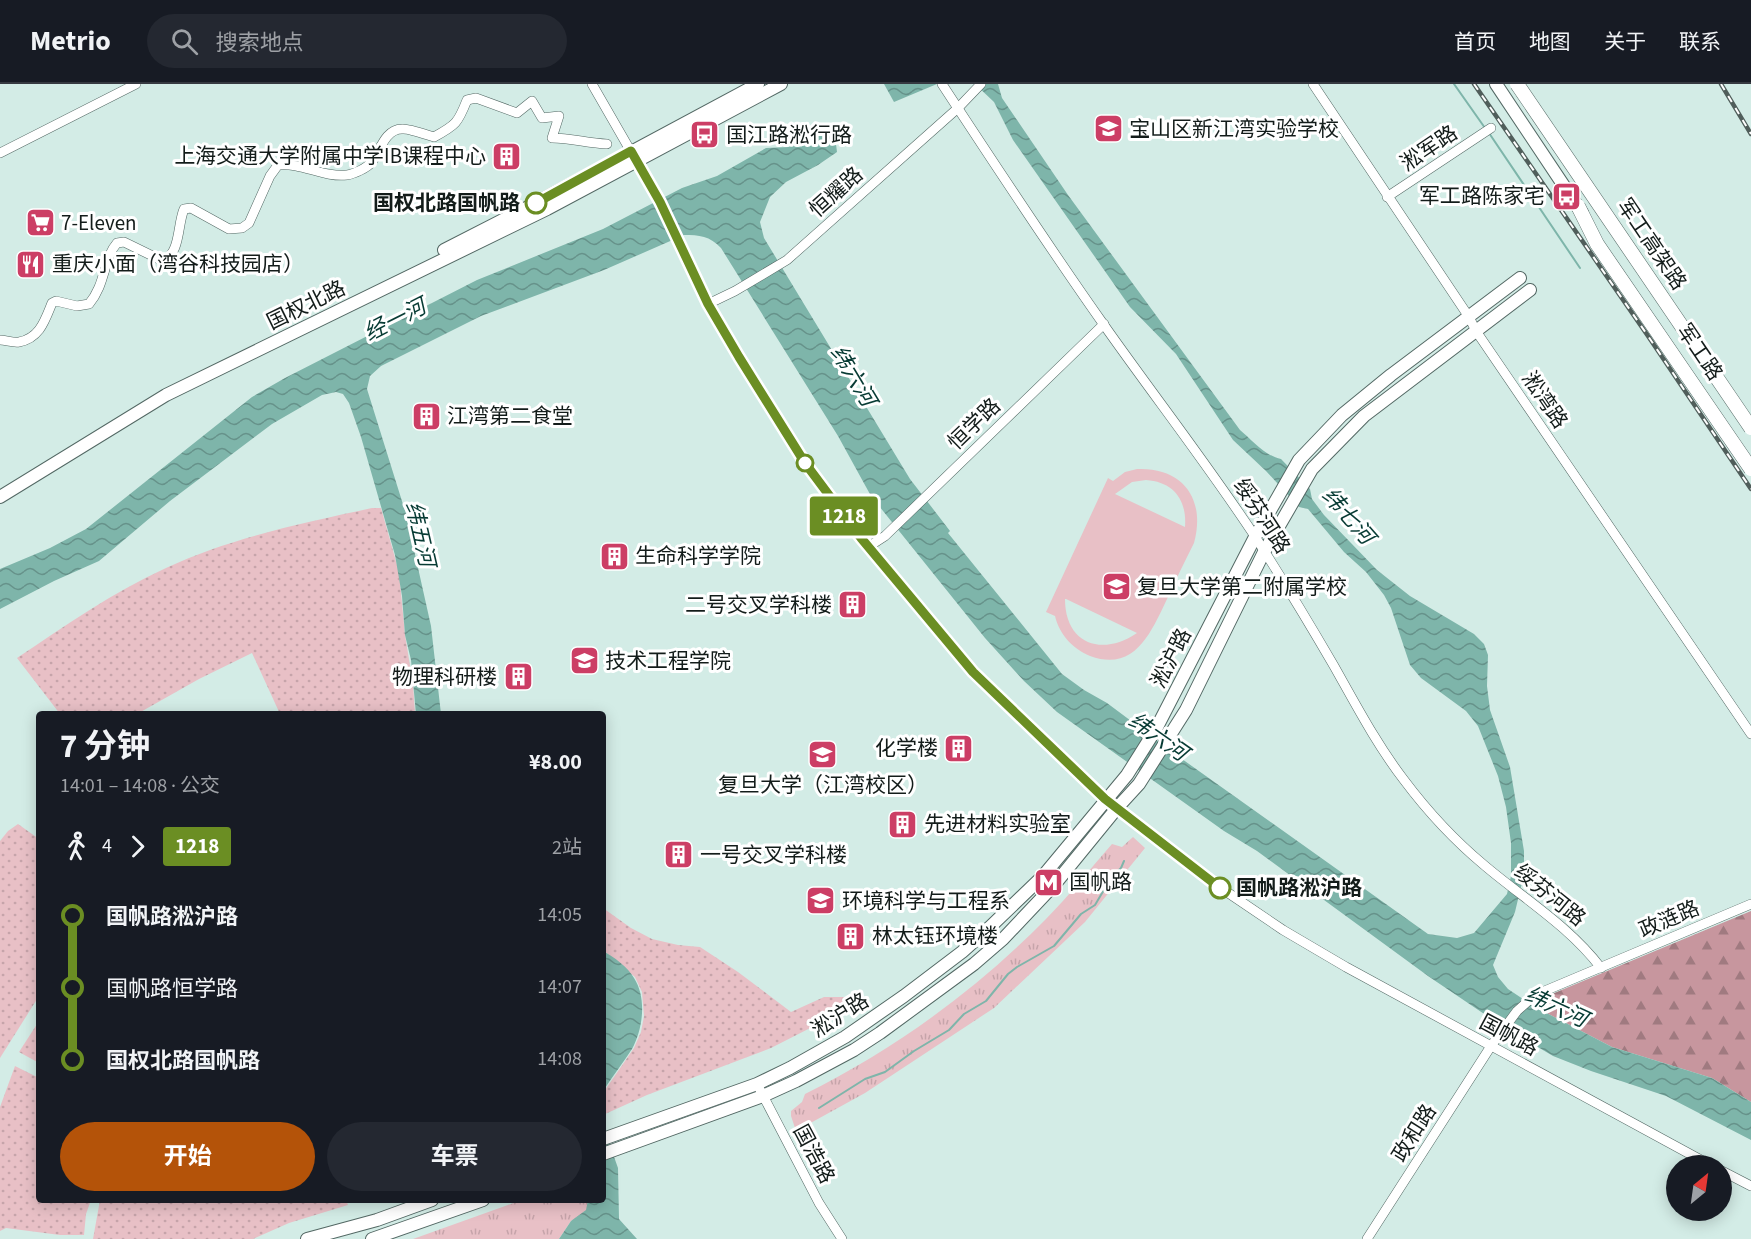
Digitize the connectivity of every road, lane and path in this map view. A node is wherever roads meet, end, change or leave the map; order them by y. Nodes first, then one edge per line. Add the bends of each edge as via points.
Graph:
1 (136, 84) edge
2 (592, 84) edge
3 (758, 84) edge
4 (781, 84) edge
5 (1313, 84) edge
6 (1496, 84) edge
7 (1517, 84) edge
8 (1524, 84) edge
9 (944, 86) edge
10 (978, 86) edge
11 (958, 108) junction
12 (1488, 131) dead end
13 (607, 144) dead end
14 (0, 153) edge
15 (634, 156) junction
16 (1387, 197) junction
17 (1578, 206) junction
18 (1520, 278) dead end
19 (1530, 290) dead end
20 (708, 304) junction
21 (1468, 317) junction
22 (1104, 324) junction
23 (1476, 331) junction
24 (0, 340) edge
25 (1751, 417) edge
26 (1751, 428) edge
27 (1751, 463) edge
28 (1751, 470) edge
29 (0, 490) edge
30 (0, 497) edge
31 (1255, 537) junction
32 (868, 547) junction
33 (1264, 552) junction
34 (1751, 734) edge
35 (1105, 799) junction
36 (1117, 808) junction
37 (1751, 903) edge
38 (1601, 968) junction
39 (1535, 995) joint
40 (1491, 1046) junction
41 (757, 1084) junction
42 (763, 1096) junction
43 (606, 1138) edge
44 (606, 1153) edge
45 (1692, 1155) edge
46 (1732, 1176) edge
47 (1751, 1186) edge
48 (424, 1203) edge
49 (474, 1203) edge
50 (343, 1235) edge
51 (307, 1239) edge
52 (372, 1239) edge
53 (842, 1239) edge
54 (1367, 1239) edge

1 - 14 street
2 - 15 street, 国帆路
3 - 15 main road
4 - 15 main road
5 - 16 street, 淞湾路
6 - 17 main road, 军工路
7 - 26 highway, 军工高架路, bridge
8 - 25 main road, 军工路
9 - 11 street, 绥芬河路
10 - 11 street, 恒耀路
11 - 20 street, 恒耀路 via 787,260
11 - 22 street, 绥芬河路
12 - 16 street, 淞军路
13 - 24 street via 552,138 559,116 542,118 532,101 517,113 476,98 466,100 459,120 447,130 434,137 403,128 395,131 385,139 370,164 349,175 278,165 249,223 242,228 230,229 191,208 184,209 175,249 163,261 123,242 117,243 102,284 88,304 52,303 33,337 17,343
15 - 20 street, 国帆路
15 - 29 main road, 国权北路 via 162,392
15 - 30 main road, 国权北路 via 547,209 166,395
16 - 21 street, 淞湾路
17 - 27 main road, 军工路
17 - 28 highway, bridge via 1597,244
18 - 21 main road, 淞沪路
19 - 23 main road, 淞沪路
20 - 32 street, 国帆路 via 805,463
21 - 23 street, 淞湾路
21 - 31 main road, 淞沪路 via 1342,415 1299,460
22 - 31 street, 绥芬河路 via 1202,457
22 - 32 street, 恒学路
23 - 33 main road, 淞沪路 via 1364,416 1312,469
23 - 34 street, 淞湾路
31 - 33 street, 绥芬河路
31 - 35 main road, 淞沪路 via 1156,729
32 - 35 street, 国帆路 via 973,672
33 - 36 main road, 淞沪路 via 1186,710 1139,784
33 - 38 street, 绥芬河路 via 1381,747 1431,814 1503,880 1565,928
35 - 36 street, 国帆路
35 - 41 main road, 淞沪路 via 1043,876 962,952 845,1037
36 - 40 street, 国帆路 via 1283,930
36 - 42 main road, 淞沪路 via 1030,912 974,964 871,1039
37 - 38 street, 政涟路
38 - 39 street, 政涟路
39 - 40 street, 政和路 via 1517,1011
40 - 45 street, 国帆路
40 - 54 street, 政和路
41 - 42 street, 国浩路
41 - 43 main road, 淞沪路
42 - 44 main road, 淞沪路
42 - 53 street, 国浩路
46 - 47 street
48 - 50 main road
49 - 52 main road
50 - 51 main road

